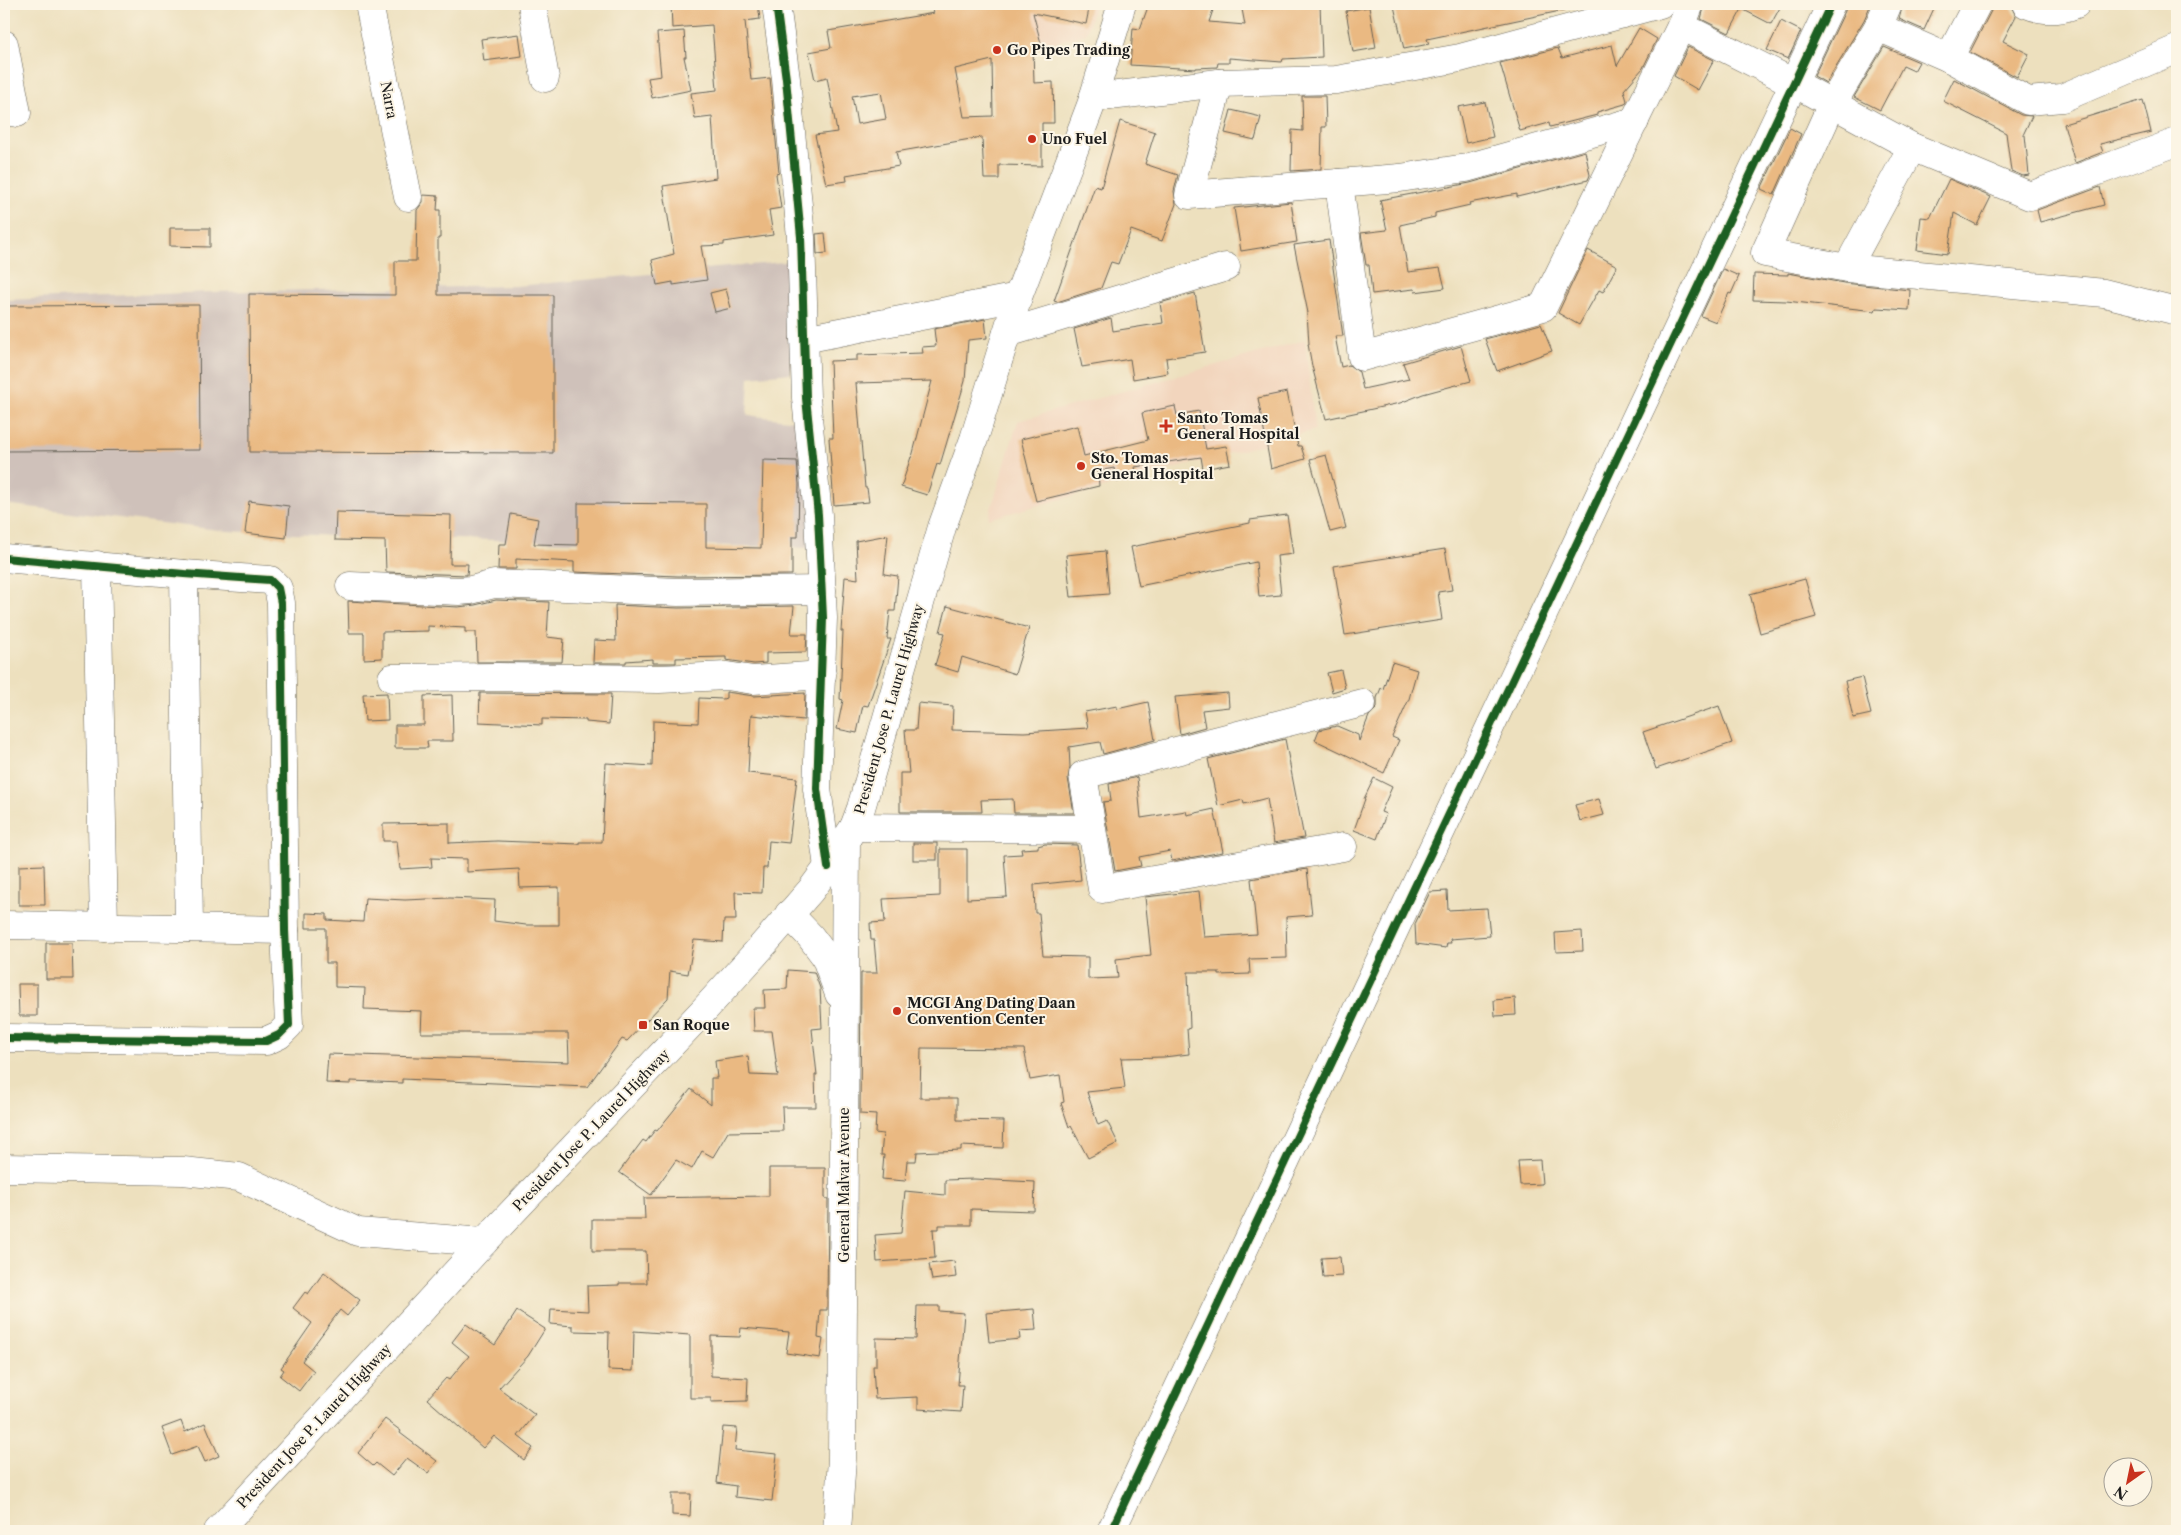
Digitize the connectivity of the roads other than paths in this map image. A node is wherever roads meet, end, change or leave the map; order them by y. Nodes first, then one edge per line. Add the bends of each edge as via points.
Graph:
1 (369, 4) edge
2 (532, 4) edge
3 (776, 4) edge
4 (1122, 4) edge
5 (1660, 4) edge
6 (1831, 4) edge
7 (1977, 4) edge
8 (2026, 4) edge
9 (2076, 4) edge
10 (1685, 15) edge
11 (1883, 15) edge
12 (4, 44) edge
13 (2177, 49) edge
14 (1949, 58) junction
15 (545, 78) dead end
16 (1794, 83) junction
17 (1219, 84) junction
18 (1093, 98) junction
19 (1832, 104) junction
20 (4, 111) edge
21 (1635, 121) junction
22 (2177, 142) edge
23 (1912, 147) junction
24 (1338, 183) junction
25 (408, 197) dead end
26 (1226, 267) dead end
27 (1847, 268) junction
28 (1018, 297) junction
29 (2177, 311) edge
30 (1007, 332) junction
31 (804, 339) junction
32 (4, 558) edge
33 (97, 565) junction
34 (184, 574) junction
35 (350, 586) dead end
36 (822, 590) junction
37 (822, 675) junction
38 (392, 678) dead end
39 (1362, 703) dead end
40 (1091, 829) junction
41 (850, 833) junction
42 (1344, 847) dead end
43 (828, 867) junction
44 (789, 914) junction
45 (4, 926) edge
46 (104, 927) junction
47 (189, 928) junction
48 (285, 930) junction
49 (845, 1009) junction
50 (4, 1038) edge
51 (4, 1168) edge
52 (484, 1242) junction
53 (218, 1531) edge
54 (837, 1531) edge
55 (1110, 1531) edge

1 - 25 main road, Narra
2 - 15 main road
3 - 31 main road via 801,237
4 - 18 main road, President Jose P. Laurel Highway
5 - 17 main road via 1460,58 1336,80
6 - 16 main road
7 - 14 main road
8 - 9 main road via 2037,9 2063,9
10 - 16 main road
10 - 21 main road
11 - 14 main road
11 - 19 main road
12 - 20 main road via 17,113
13 - 14 main road via 2062,98 2028,101
16 - 19 main road
16 - 55 main road
17 - 18 main road
17 - 24 main road via 1189,196
18 - 28 main road, President Jose P. Laurel Highway
19 - 23 main road
19 - 27 main road via 1766,253
21 - 24 main road via 1466,168
21 - 24 main road via 1543,307 1362,357
22 - 23 main road via 2030,196
23 - 27 main road
26 - 30 main road
27 - 29 main road via 2104,293
28 - 30 main road, President Jose P. Laurel Highway
28 - 31 main road
30 - 41 main road, President Jose P. Laurel Highway via 974,439 942,527 861,808
31 - 36 main road
32 - 33 main road
33 - 34 main road
33 - 46 main road
34 - 47 main road
34 - 48 main road via 270,580 278,588 281,603
35 - 36 main road via 458,592 494,584 678,592
36 - 37 main road
37 - 38 main road via 753,680 726,676 659,679
37 - 43 main road via 817,789
39 - 40 main road via 1083,775
40 - 41 main road
40 - 42 main road via 1102,889
41 - 43 main road, President Jose P. Laurel Highway
41 - 49 main road, General Malvar Avenue
43 - 44 main road, President Jose P. Laurel Highway
44 - 49 main road via 825,956
44 - 52 main road, President Jose P. Laurel Highway via 704,1010
45 - 46 main road
46 - 47 main road
47 - 48 main road
48 - 50 main road via 289,1025 266,1041
49 - 54 main road, General Malvar Avenue via 842,1459
51 - 52 main road via 183,1170 239,1177 358,1232
52 - 53 main road, President Jose P. Laurel Highway

